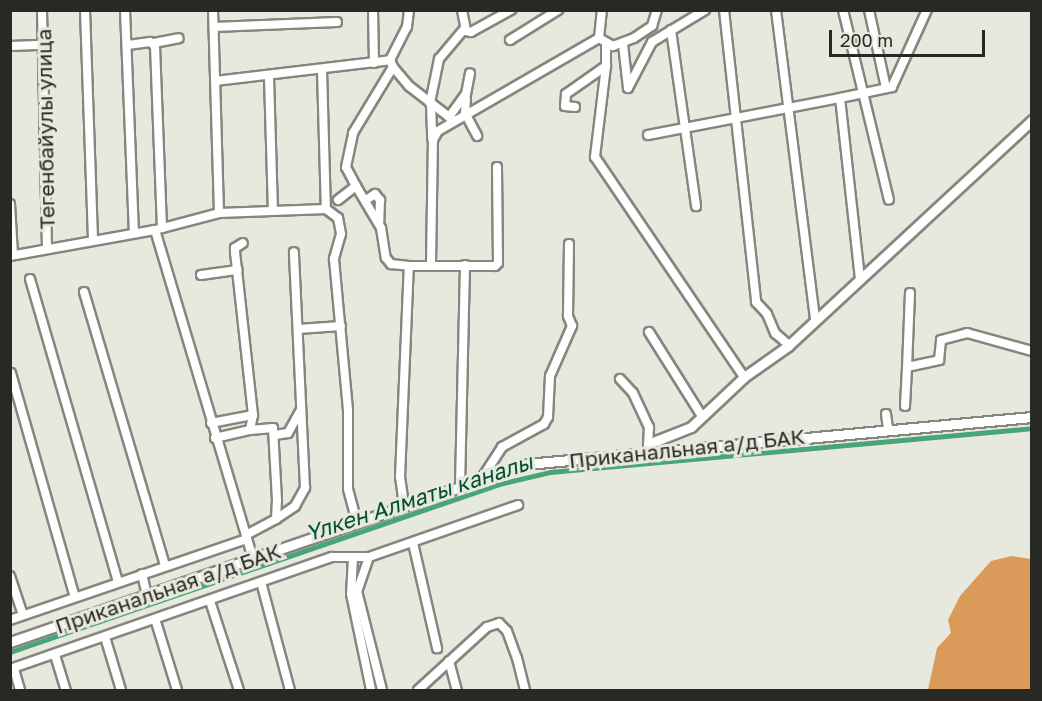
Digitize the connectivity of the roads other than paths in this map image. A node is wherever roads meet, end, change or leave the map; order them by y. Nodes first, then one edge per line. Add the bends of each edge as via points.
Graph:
1 (42, 10) edge
2 (85, 10) edge
3 (125, 10) edge
4 (213, 10) edge
5 (373, 10) edge
6 (409, 10) edge
7 (462, 10) edge
8 (511, 10) edge
9 (558, 10) edge
10 (602, 10) edge
11 (657, 10) edge
12 (705, 10) edge
13 (724, 10) edge
14 (776, 10) edge
15 (843, 10) edge
16 (869, 10) edge
17 (927, 10) edge
18 (337, 22) dead end
19 (214, 27) junction
20 (465, 28) junction
21 (671, 30) junction
22 (179, 38) dead end
23 (510, 40) dead end
24 (602, 41) junction
25 (154, 43) junction
26 (623, 44) junction
27 (43, 45) junction
28 (128, 45) junction
29 (10, 46) edge
30 (374, 63) junction
31 (391, 63) junction
32 (606, 66) junction
33 (322, 69) junction
34 (470, 73) dead end
35 (269, 77) junction
36 (215, 81) junction
37 (886, 88) junction
38 (864, 93) junction
39 (466, 94) junction
40 (840, 98) junction
41 (430, 104) junction
42 (575, 107) dead end
43 (788, 109) junction
44 (467, 117) junction
45 (451, 119) junction
46 (736, 120) junction
47 (1032, 120) edge
48 (683, 129) junction
49 (648, 135) dead end
50 (477, 136) dead end
51 (433, 140) junction
52 (497, 167) dead end
53 (356, 186) junction
54 (338, 200) dead end
55 (366, 200) junction
56 (889, 200) dead end
57 (10, 204) edge
58 (696, 206) dead end
59 (273, 209) junction
60 (326, 209) junction
61 (219, 213) junction
62 (379, 224) junction
63 (159, 229) junction
64 (134, 233) junction
65 (93, 240) junction
66 (243, 243) dead end
67 (569, 244) dead end
68 (47, 248) junction
69 (294, 252) dead end
70 (12, 255) edge
71 (431, 264) junction
72 (465, 265) junction
73 (409, 266) junction
74 (238, 270) junction
75 (201, 275) dead end
76 (30, 279) dead end
77 (860, 279) junction
78 (84, 292) dead end
79 (910, 293) dead end
80 (815, 320) junction
81 (342, 326) junction
82 (298, 329) junction
83 (649, 332) dead end
84 (789, 345) junction
85 (1032, 351) edge
86 (907, 367) junction
87 (11, 373) edge
88 (744, 377) junction
89 (620, 379) dead end
90 (905, 406) dead end
91 (300, 410) junction
92 (886, 414) dead end
93 (253, 415) junction
94 (702, 416) junction
95 (1032, 417) edge
96 (211, 423) junction
97 (888, 428) junction
98 (250, 430) junction
99 (275, 435) junction
100 (215, 438) junction
101 (648, 449) junction
102 (482, 478) junction
103 (460, 486) junction
104 (405, 505) junction
105 (518, 505) dead end
106 (276, 519) junction
107 (357, 522) junction
108 (246, 537) junction
109 (413, 543) junction
110 (369, 556) junction
111 (353, 557) junction
112 (253, 558) junction
113 (165, 566) junction
114 (142, 574) junction
115 (10, 576) edge
116 (118, 582) junction
117 (261, 582) junction
118 (147, 595) junction
119 (75, 597) junction
120 (210, 601) junction
121 (23, 615) junction
122 (10, 620) edge
123 (156, 621) junction
124 (105, 637) junction
125 (10, 642) edge
126 (437, 648) dead end
127 (55, 655) junction
128 (449, 662) junction
129 (12, 669) edge
130 (20, 690) edge
131 (66, 690) edge
132 (121, 690) edge
133 (177, 690) edge
134 (239, 690) edge
135 (290, 690) edge
136 (371, 690) edge
137 (382, 690) edge
138 (418, 690) edge
139 (456, 690) edge
140 (525, 690) edge

1 - 27 street, Тегенбайулы улица
2 - 65 street
3 - 28 street
4 - 19 street
5 - 30 street
6 - 31 street
7 - 20 street
8 - 20 street via 471,32
9 - 23 street
10 - 24 street
11 - 26 street via 652,26
12 - 21 street
13 - 46 street
14 - 43 street
15 - 38 street
16 - 37 street
17 - 37 street via 892,87
18 - 19 street
19 - 36 street
20 - 41 street via 439,59
21 - 26 street via 646,50 628,88
21 - 48 street
22 - 25 street
24 - 26 street
24 - 32 street
24 - 44 street
25 - 28 street
25 - 63 street
27 - 29 street
27 - 68 street, Тегенбайулы улица
28 - 64 street
30 - 31 street
30 - 33 street
31 - 41 street
31 - 53 street via 353,133 346,167
32 - 42 street via 566,94 565,106
32 - 88 street via 595,157
33 - 35 street
33 - 60 street
34 - 39 street
35 - 36 street
35 - 59 street
36 - 61 street
37 - 38 street
38 - 40 street
38 - 56 street
39 - 44 street
39 - 45 street
40 - 43 street
40 - 77 street
41 - 45 street
41 - 51 street
43 - 46 street
43 - 80 street
44 - 45 street
44 - 50 street
45 - 51 street
46 - 48 street
46 - 84 street via 756,302 767,314 775,333
47 - 77 main road
48 - 49 street
48 - 58 street
51 - 71 street
52 - 72 street via 498,262
53 - 54 street
53 - 55 street
55 - 62 street
55 - 62 street via 375,194 380,200
57 - 70 street
59 - 60 street
59 - 61 street
60 - 81 street via 338,218 341,234 334,259
61 - 63 street
62 - 73 street via 391,264
63 - 64 street
63 - 96 street
64 - 65 street
65 - 68 street
66 - 74 street via 236,248
67 - 102 street via 568,316 572,326 550,376 548,417 544,424 502,447
68 - 70 street
69 - 82 street
71 - 72 street
71 - 73 street
72 - 103 street
73 - 104 street via 400,477
74 - 75 street
74 - 93 street
76 - 116 street
77 - 80 main road
78 - 113 street
79 - 86 street
80 - 84 main road
81 - 82 street
81 - 107 street via 348,489
82 - 91 street
83 - 94 street
84 - 88 main road
85 - 86 street via 967,333 940,340 939,360
86 - 90 street
87 - 119 street
88 - 94 main road
89 - 101 street via 633,393 649,427
91 - 99 street via 288,433
91 - 106 street via 304,488 296,506
92 - 97 street
93 - 96 street
93 - 98 street
94 - 101 main road via 681,434
95 - 97 main road, Приканальная а/д БАК
96 - 100 street
97 - 101 main road, Приканальная а/д БАК
98 - 99 street via 269,426
98 - 100 street
99 - 106 street
100 - 108 street
101 - 102 main road, Приканальная а/д БАК via 527,464
102 - 103 main road, Приканальная а/д БАК
103 - 104 main road, Приканальная а/д БАК
104 - 107 main road, Приканальная а/д БАК
105 - 109 street
106 - 108 street
107 - 112 main road, Приканальная а/д БАК
108 - 112 street
108 - 113 street
109 - 110 street
109 - 126 street
110 - 111 street
110 - 137 street via 357,591
111 - 117 street via 332,557
111 - 136 street via 351,594
112 - 118 main road, Приканальная а/д БАК
113 - 114 street
114 - 116 street
114 - 118 street
115 - 121 street
116 - 119 street
117 - 120 street
117 - 135 street
118 - 125 main road, Приканальная а/д БАК
119 - 121 street
120 - 123 street
120 - 134 street
121 - 122 street
123 - 124 street
123 - 133 street
124 - 127 street
124 - 132 street
127 - 129 street
127 - 131 street
128 - 138 street
128 - 139 street
128 - 140 street via 487,627 499,622 507,631
129 - 130 street

